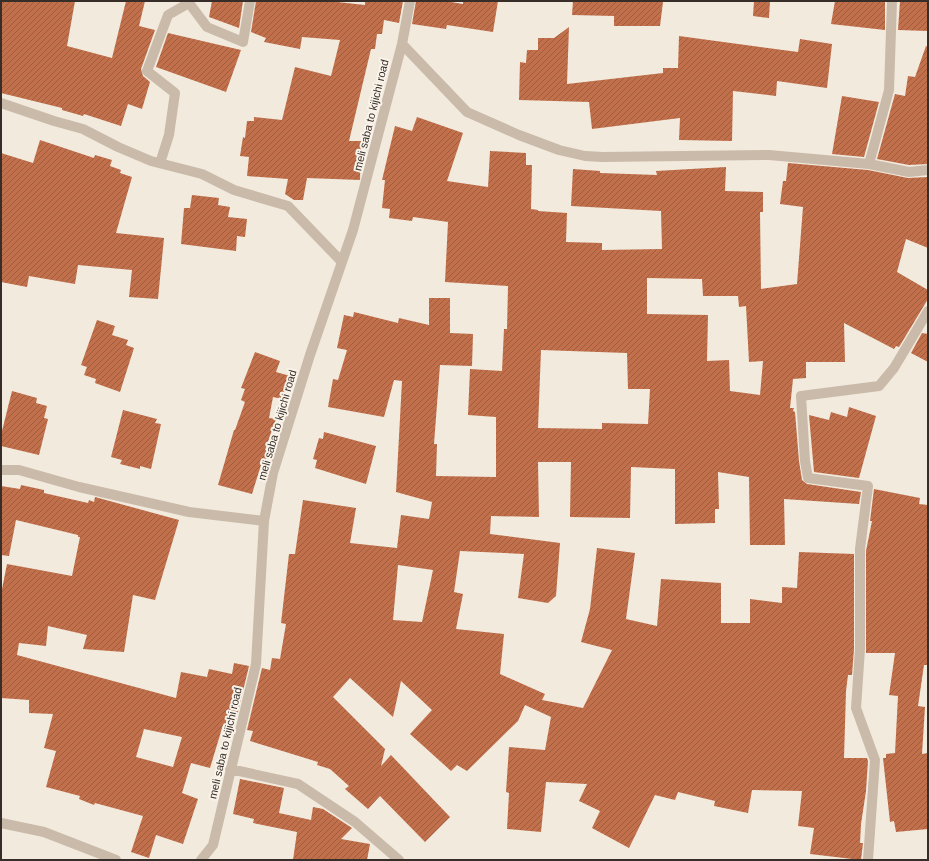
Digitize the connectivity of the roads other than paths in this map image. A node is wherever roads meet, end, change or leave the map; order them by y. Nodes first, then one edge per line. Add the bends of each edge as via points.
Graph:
1 (250, 1) edge
2 (410, 1) edge
3 (892, 1) edge
4 (402, 44) junction
5 (1, 103) edge
6 (160, 163) junction
7 (869, 164) junction
8 (928, 170) edge
9 (341, 261) junction
10 (928, 312) edge
11 (1, 470) edge
12 (264, 521) junction
13 (230, 769) junction
14 (1, 823) edge
15 (116, 860) edge
16 (202, 860) edge
17 (399, 860) edge
18 (868, 860) edge

1 - 6 street via 243,42 207,27 189,3 168,15 147,71 175,93 169,134
2 - 4 street, meli saba to kijichi road
3 - 7 street via 889,90
4 - 7 street via 467,112 519,135 585,156 769,155
4 - 9 street, meli saba to kijichi road via 353,230
5 - 6 street via 83,129 118,147
6 - 9 street via 202,174 234,190 288,206
7 - 8 street via 909,172
9 - 12 street, meli saba to kijichi road via 273,473
10 - 18 street via 894,368 879,386 800,396 808,478 868,486 860,549 860,650 856,708 874,760
11 - 12 street via 19,470 79,487 189,512
12 - 13 street, meli saba to kijichi road via 256,664
13 - 16 street, meli saba to kijichi road via 213,845
13 - 17 street via 298,784 355,822
14 - 15 street via 44,832

